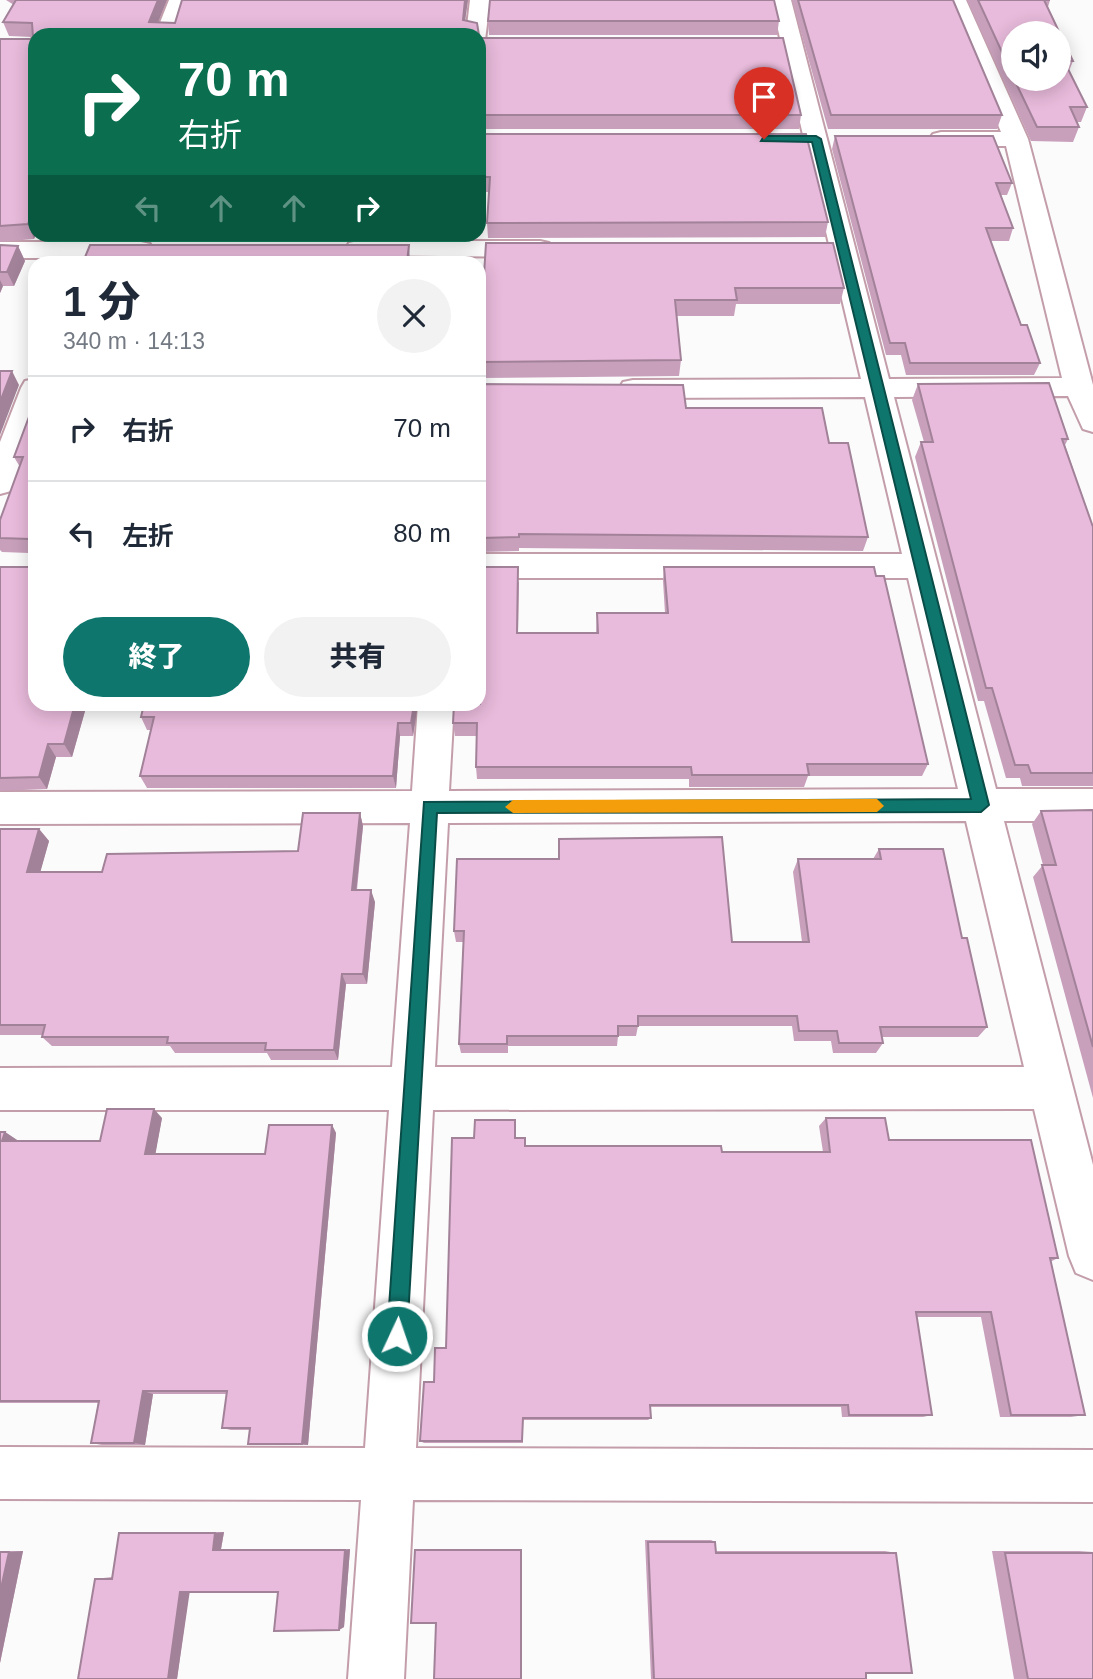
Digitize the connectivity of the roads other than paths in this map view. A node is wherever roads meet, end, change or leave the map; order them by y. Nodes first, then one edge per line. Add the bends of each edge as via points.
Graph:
1 (179, 0) edge
2 (480, 0) edge
3 (781, 0) edge
4 (956, 0) edge
5 (169, 28) edge
6 (482, 28) edge
7 (922, 139) edge
8 (1016, 139) junction
9 (87, 249) edge
10 (329, 249) edge
11 (464, 249) edge
12 (559, 249) edge
13 (0, 250) edge
14 (167, 250) edge
15 (1079, 387) junction
16 (602, 389) edge
17 (878, 389) junction
18 (28, 408) edge
19 (1093, 422) edge
20 (0, 483) edge
21 (486, 566) edge
22 (922, 566) junction
23 (436, 711) edge
24 (981, 805) junction
25 (1093, 805) edge
26 (430, 807) junction
27 (0, 808) edge
28 (412, 1088) junction
29 (1051, 1088) junction
30 (0, 1089) edge
31 (1093, 1256) edge
32 (0, 1473) edge
33 (388, 1474) junction
34 (1093, 1476) edge
35 (376, 1679) edge

1 - 5 street
2 - 6 street
3 - 17 street via 778,44 816,139 829,248
4 - 8 street
7 - 8 street
8 - 15 street
9 - 13 street
9 - 14 street
10 - 11 street
11 - 12 street
15 - 17 street
15 - 19 street
16 - 17 street
17 - 22 street
18 - 20 street
21 - 22 street
22 - 24 street
23 - 26 street
24 - 25 street
24 - 26 street
24 - 29 street
26 - 27 street
26 - 28 street
28 - 29 street
28 - 30 street
28 - 33 street
29 - 31 street
32 - 33 street
33 - 34 street
33 - 35 street

